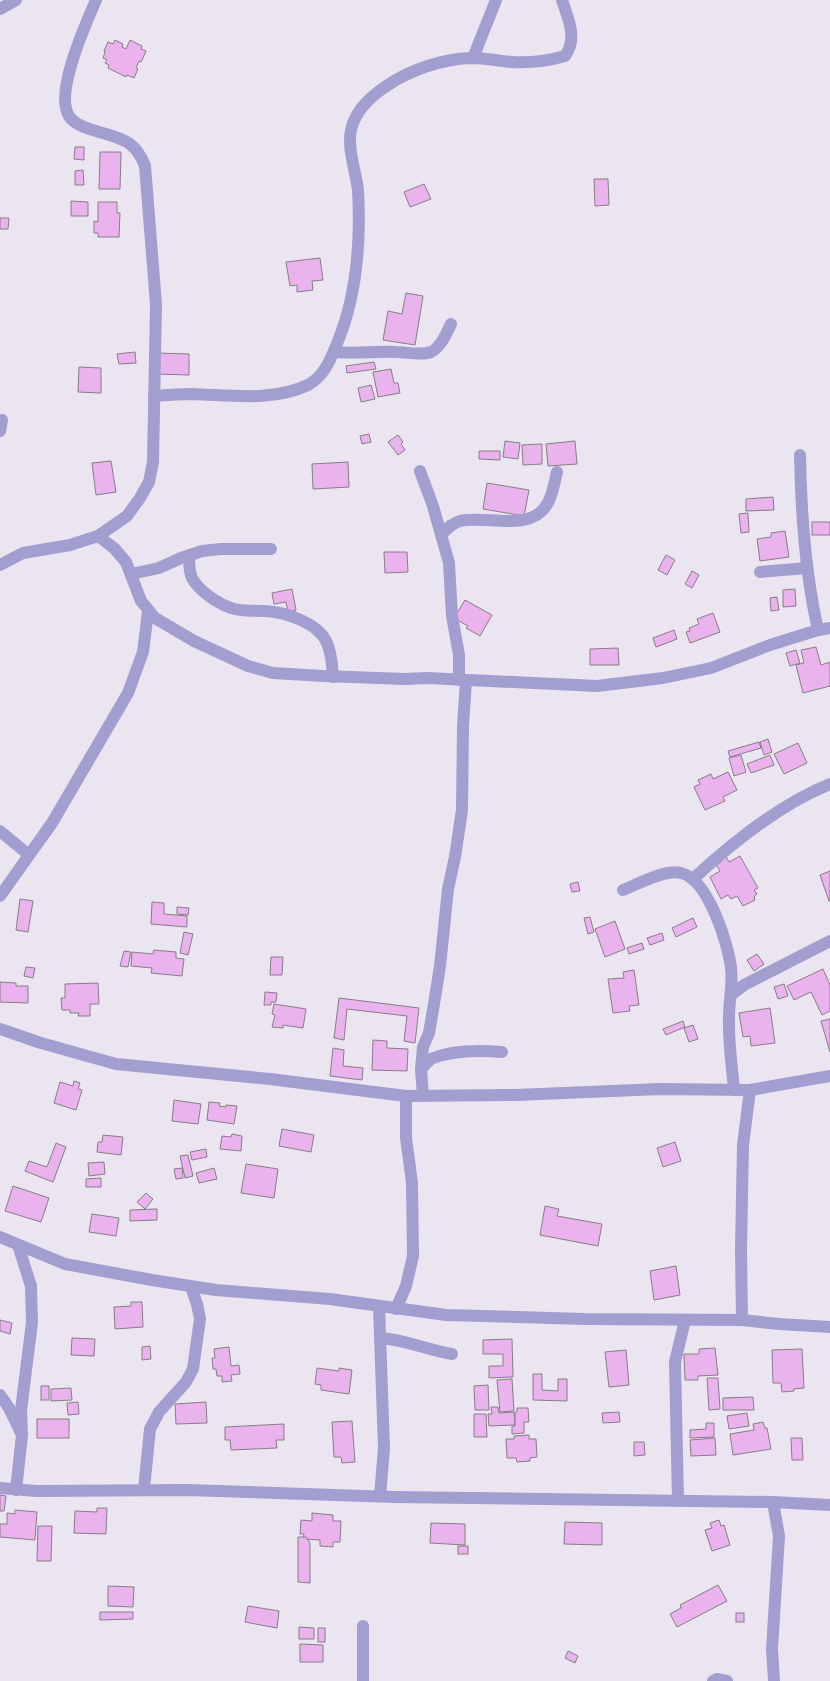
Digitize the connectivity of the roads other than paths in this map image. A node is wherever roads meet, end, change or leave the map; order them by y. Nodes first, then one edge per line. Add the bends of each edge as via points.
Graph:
1 (16, 0) edge
2 (96, 0) edge
3 (496, 0) edge
4 (562, 0) edge
5 (0, 9) edge
6 (473, 58) junction
7 (451, 324) dead end
8 (334, 352) junction
9 (154, 396) junction
10 (800, 455) dead end
11 (420, 471) dead end
12 (558, 472) dead end
13 (441, 535) junction
14 (98, 536) junction
15 (270, 549) dead end
16 (189, 556) junction
17 (0, 565) edge
18 (807, 568) junction
19 (760, 572) dead end
20 (131, 574) junction
21 (148, 612) junction
22 (824, 629) edge
23 (332, 677) junction
24 (462, 680) junction
25 (830, 784) edge
26 (0, 831) edge
27 (29, 855) junction
28 (693, 879) junction
29 (624, 890) dead end
30 (0, 896) edge
31 (830, 941) edge
32 (731, 995) junction
33 (0, 1029) edge
34 (502, 1052) dead end
35 (422, 1069) junction
36 (830, 1076) edge
37 (734, 1090) junction
38 (750, 1090) junction
39 (406, 1096) junction
40 (423, 1096) junction
41 (0, 1237) edge
42 (18, 1245) junction
43 (191, 1287) junction
44 (379, 1306) junction
45 (396, 1309) junction
46 (685, 1320) junction
47 (742, 1320) junction
48 (830, 1327) edge
49 (381, 1338) junction
50 (452, 1354) dead end
51 (0, 1395) edge
52 (22, 1436) junction
53 (0, 1488) edge
54 (144, 1489) junction
55 (16, 1490) junction
56 (380, 1496) junction
57 (678, 1501) junction
58 (773, 1502) junction
59 (830, 1505) edge
60 (363, 1626) dead end
61 (363, 1681) edge
62 (713, 1681) edge
63 (727, 1681) edge
64 (774, 1681) edge

1 - 5 street
2 - 9 street via 68,74 65,102 68,116 76,124 120,138 134,146 145,166 156,304
3 - 6 street
4 - 6 street via 572,43 565,56 514,62
6 - 8 street via 445,61 405,76 385,87 356,115 350,132 357,180 359,237 352,300
7 - 8 street via 438,347 424,354
8 - 9 street via 324,372 309,384 291,391 262,397
9 - 14 street via 150,482 127,516
10 - 18 street
11 - 13 street
12 - 13 street via 547,505 534,516 517,521 460,521
13 - 24 street via 449,563 452,616
14 - 17 street via 70,545 23,553
14 - 20 street via 114,548
15 - 16 street via 221,549
16 - 20 street via 159,568
16 - 23 street via 191,577 219,603 232,609 289,615 311,625 326,641 332,660
18 - 19 street
18 - 22 street via 810,594
20 - 21 street
21 - 23 street via 194,641 248,666 272,672
21 - 27 street via 143,652 128,694 52,823
22 - 24 street via 711,668 663,678 597,686
23 - 24 street
24 - 35 street via 462,810 429,1033 423,1046
25 - 28 street via 810,792 765,821
26 - 27 street
27 - 30 street
28 - 29 street via 681,873 669,873
28 - 32 street via 707,897 728,947
31 - 32 street via 744,985
32 - 37 street via 729,1018
33 - 39 street via 116,1064
34 - 35 street via 471,1051 448,1055 432,1059
35 - 40 street
36 - 38 street
37 - 38 street
37 - 40 street
38 - 47 street via 743,1145
39 - 40 street
39 - 45 street via 413,1256
41 - 42 street
42 - 43 street via 65,1264
42 - 52 street via 31,1286 32,1322 21,1410
43 - 44 street
43 - 54 street via 200,1319 193,1369 186,1382 159,1412 150,1429
44 - 45 street
44 - 49 street
45 - 46 street via 446,1315
46 - 47 street
46 - 57 street via 675,1362
47 - 48 street
49 - 50 street via 406,1341
49 - 56 street via 384,1468
51 - 52 street via 10,1408
52 - 55 street
53 - 55 street
54 - 55 street via 113,1492
54 - 56 street
56 - 57 street
57 - 58 street
58 - 59 street
58 - 64 street via 779,1536 772,1649
60 - 61 street
62 - 63 street

